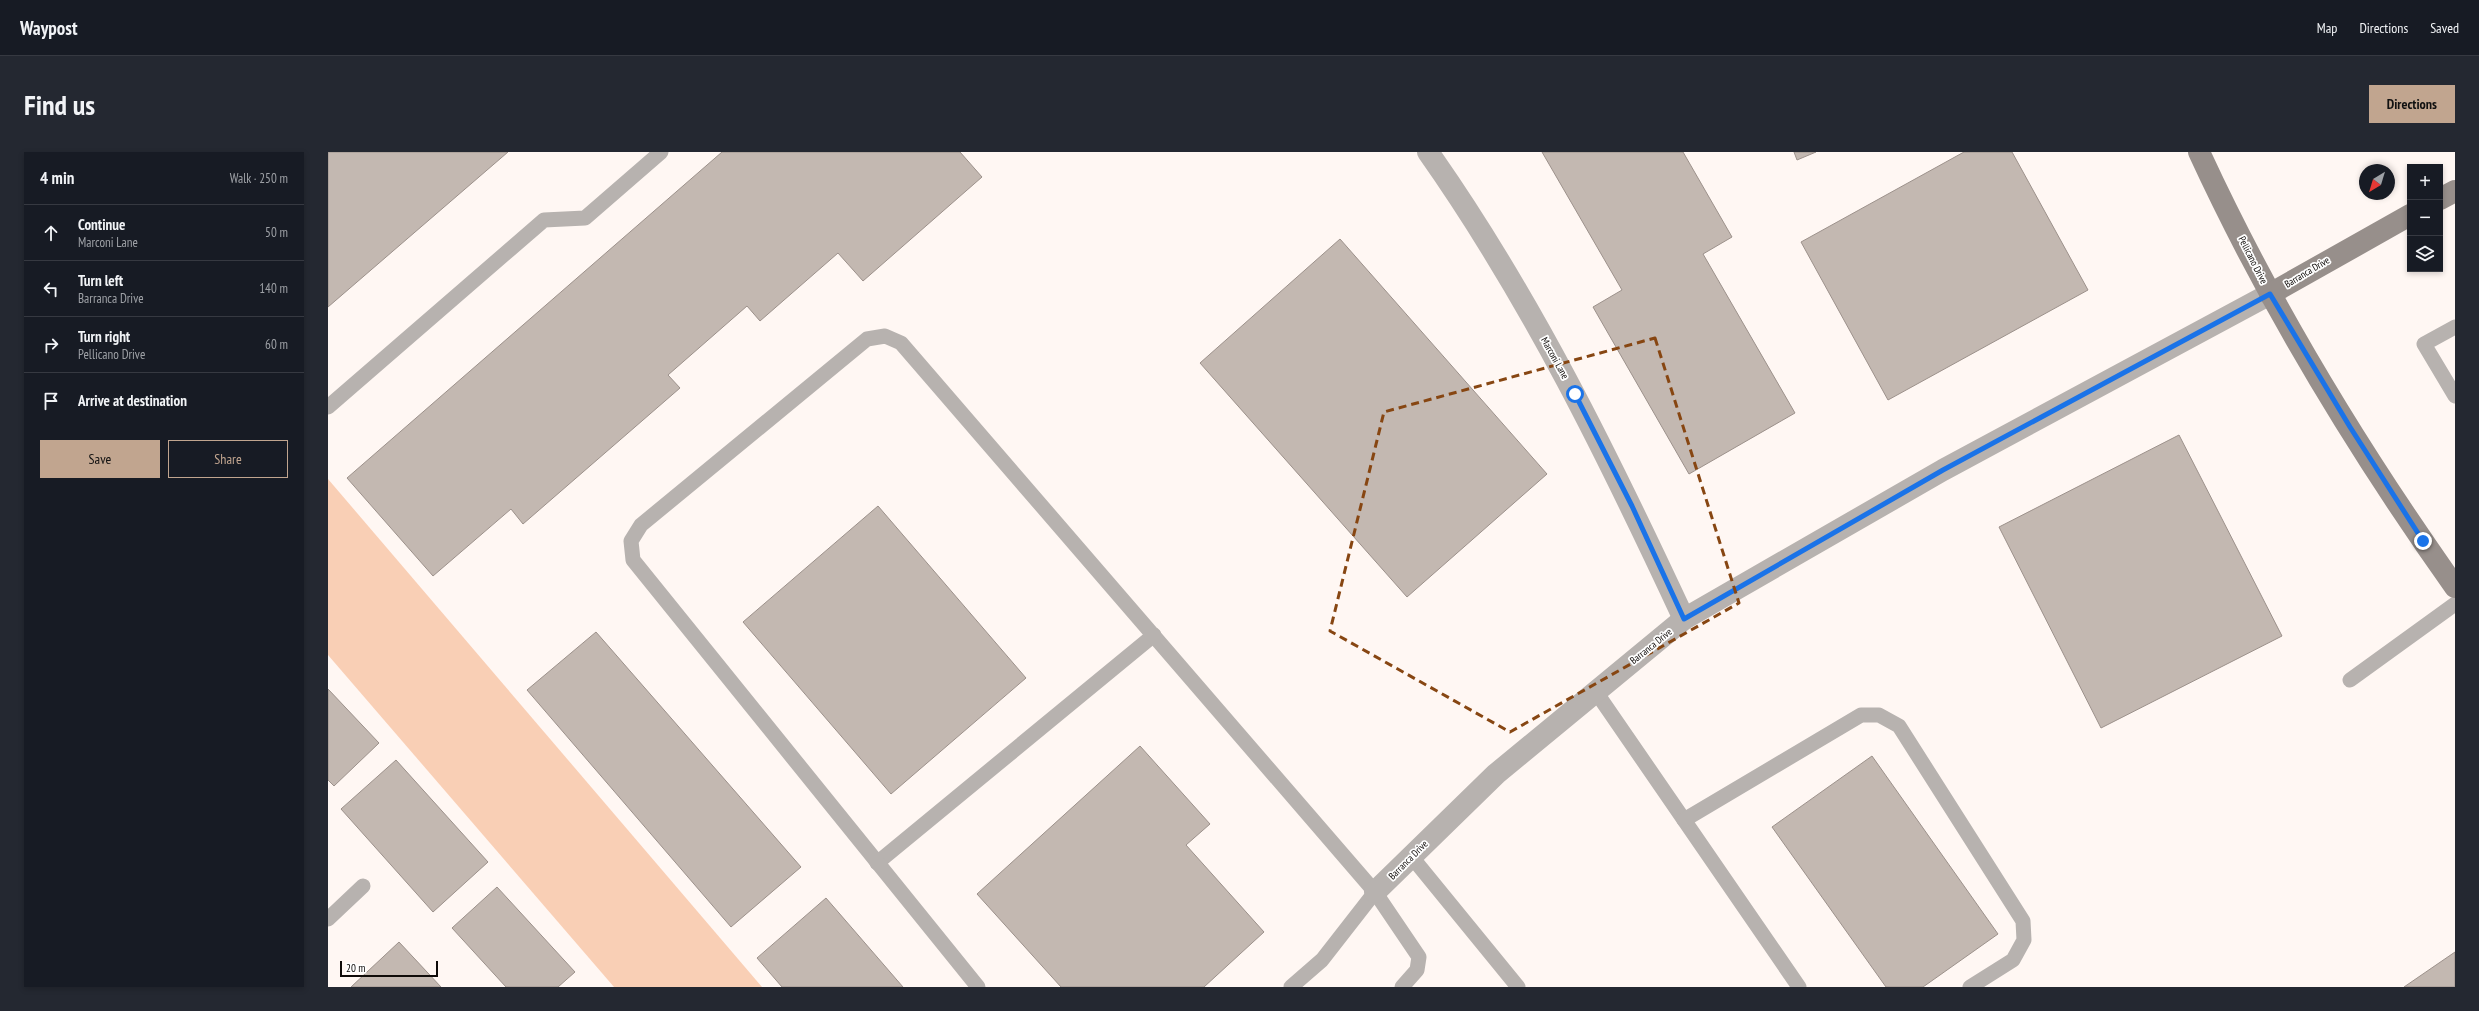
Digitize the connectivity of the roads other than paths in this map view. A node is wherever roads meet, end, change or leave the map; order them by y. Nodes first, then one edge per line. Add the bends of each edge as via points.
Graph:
1 (661, 152) edge
2 (1428, 152) edge
3 (2199, 152) edge
4 (2455, 191) edge
5 (2443, 197) edge
6 (2407, 217) edge
7 (2270, 294) junction
8 (2455, 327) edge
9 (2455, 396) edge
10 (328, 406) edge
11 (2455, 586) edge
12 (2455, 604) edge
13 (1684, 619) junction
14 (1154, 635) junction
15 (2350, 680) dead end
16 (1596, 692) junction
17 (1684, 820) junction
18 (1411, 856) junction
19 (878, 863) junction
20 (363, 886) dead end
21 (1375, 892) junction
22 (328, 919) edge
23 (978, 987) edge
24 (1290, 987) edge
25 (1402, 987) edge
26 (1518, 987) edge
27 (1799, 987) edge
28 (1970, 987) edge

1 - 10 lane via 584,218 544,220
2 - 13 street, Marconi Lane via 1458,194 1522,298 1632,506
3 - 7 street, Pellicano Drive
4 - 5 street
6 - 7 street, Barranca Drive
7 - 11 street, Pellicano Drive via 2350,427
7 - 13 street, Barranca Drive via 1943,470
8 - 9 lane via 2424,344
12 - 15 lane
13 - 16 street, Barranca Drive
14 - 19 lane
14 - 19 lane via 901,343 885,336 867,339 641,525 631,541 633,560
14 - 21 lane
16 - 17 lane
16 - 18 street, Barranca Drive via 1496,774
17 - 27 lane
17 - 28 lane via 1861,715 1879,714 1899,726 2023,921 2024,940 2013,960
18 - 21 street, Barranca Drive
18 - 26 lane
19 - 23 lane
20 - 22 lane
21 - 24 lane via 1322,960
21 - 25 lane via 1419,957 1417,970

